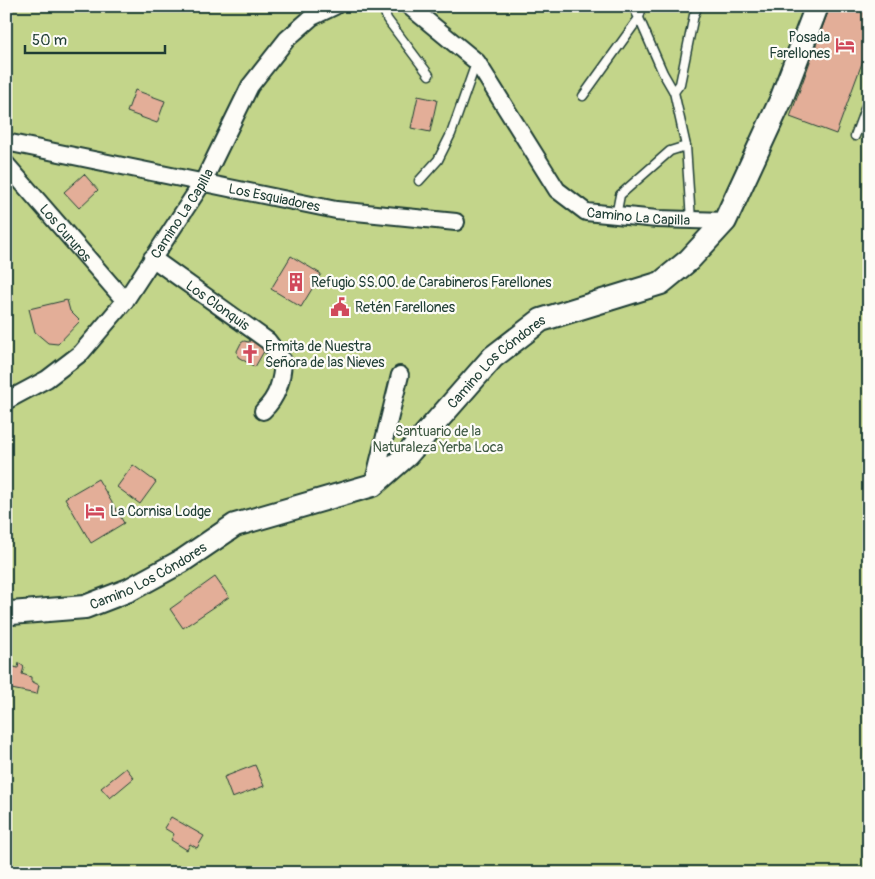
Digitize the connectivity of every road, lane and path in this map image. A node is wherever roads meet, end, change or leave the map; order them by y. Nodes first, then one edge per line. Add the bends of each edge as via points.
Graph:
1 (336, 6) edge
2 (383, 6) edge
3 (409, 6) edge
4 (633, 6) edge
5 (642, 6) edge
6 (698, 6) edge
7 (817, 6) edge
8 (639, 18) junction
9 (477, 62) junction
10 (429, 76) dead end
11 (674, 92) junction
12 (583, 96) dead end
13 (869, 98) edge
14 (855, 136) dead end
15 (6, 142) edge
16 (686, 146) junction
17 (6, 164) edge
18 (419, 181) dead end
19 (203, 182) junction
20 (616, 216) junction
21 (691, 220) junction
22 (725, 221) junction
23 (456, 222) dead end
24 (152, 258) junction
25 (125, 301) junction
26 (400, 375) dead end
27 (6, 401) edge
28 (263, 411) dead end
29 (373, 485) junction
30 (6, 611) edge

1 - 19 street, Camino La Capilla via 312,17 287,39 250,86
2 - 10 lane via 387,19
3 - 9 street, Camino La Capilla
4 - 8 lane
5 - 8 lane
6 - 11 lane via 680,84
7 - 22 street, Camino Los Cóndores via 781,100
8 - 11 lane
8 - 12 lane
9 - 18 lane via 451,134 438,160
9 - 20 street, Camino La Capilla via 557,190 586,212
11 - 16 lane
13 - 14 lane
15 - 19 street, Los Esquiadores
16 - 20 lane via 670,151 620,195
16 - 21 lane
17 - 25 street, Los Cururos
19 - 23 street, Los Esquiadores via 336,210
19 - 24 street, Camino La Capilla
20 - 21 street, Camino La Capilla
21 - 22 street, Camino La Capilla
22 - 29 street, Camino Los Cóndores via 689,260 661,283 541,320 493,357 406,455
24 - 25 street, Camino La Capilla
24 - 28 street, Los Clonquis via 268,341 283,361 276,394
25 - 27 street, Camino La Capilla via 81,353 47,378
26 - 29 street
29 - 30 street, Camino Los Cóndores via 235,525 152,578 85,607

